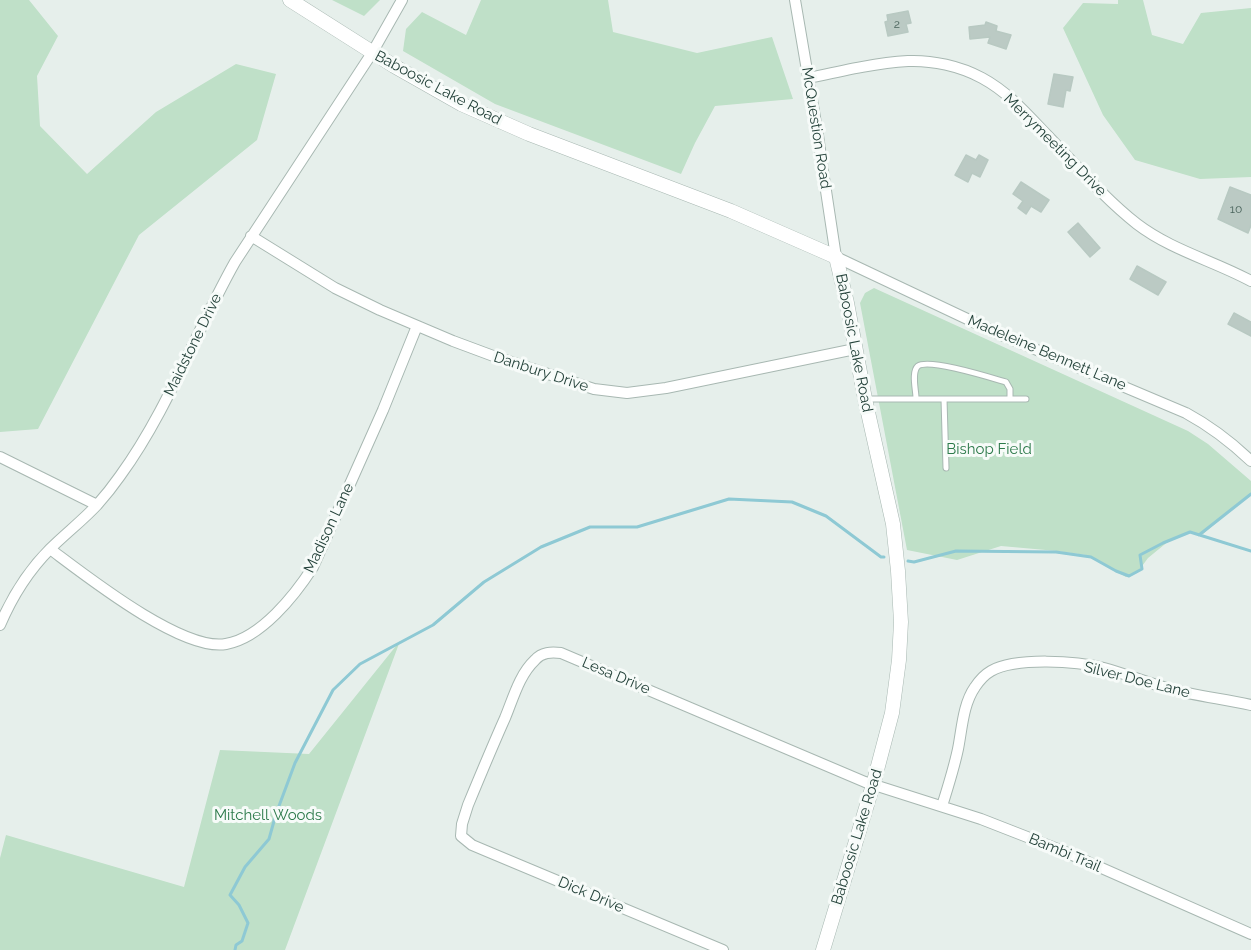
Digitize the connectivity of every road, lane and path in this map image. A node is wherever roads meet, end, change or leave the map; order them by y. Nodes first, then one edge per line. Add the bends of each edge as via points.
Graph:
1 (290, 0) edge
2 (402, 0) edge
3 (795, 0) edge
4 (372, 53) junction
5 (809, 78) junction
6 (251, 236) junction
7 (836, 257) junction
8 (1251, 281) edge
9 (417, 326) junction
10 (855, 349) junction
11 (916, 398) junction
12 (865, 399) junction
13 (944, 399) junction
14 (1010, 399) junction
15 (1026, 399) dead end
16 (0, 457) edge
17 (1251, 461) edge
18 (946, 468) dead end
19 (97, 505) junction
20 (50, 549) junction
21 (0, 625) edge
22 (1251, 705) edge
23 (873, 785) junction
24 (942, 806) junction
25 (461, 836) joint
26 (1251, 934) edge
27 (723, 950) edge
28 (823, 950) edge

1 - 4 street, Baboosic Lake Road
2 - 4 street, Maidstone Drive
3 - 5 street, McQuestion Road
4 - 6 street, Maidstone Drive
4 - 7 street, Baboosic Lake Road via 495,120 731,211
5 - 7 street, McQuestion Road
5 - 8 street, Merrymeeting Drive via 908,61 933,62 981,77 1023,109 1092,183 1139,225 1160,239
6 - 9 street, Danbury Drive via 335,288
6 - 19 street, Maidstone Drive via 215,297 143,442
7 - 10 street, Baboosic Lake Road
7 - 17 street, Madeleine Bennett Lane via 999,334 1186,413 1221,434
9 - 10 street, Danbury Drive via 550,376 594,389 627,393
9 - 20 street, Madison Lane via 313,567 291,598 260,628 223,645 168,630
10 - 12 street, Baboosic Lake Road
11 - 12 lane
11 - 13 lane
11 - 14 lane via 916,368 929,363 1006,382
12 - 23 street, Baboosic Lake Road via 893,524 901,622 894,704
13 - 14 lane
13 - 18 lane
14 - 15 lane
16 - 19 street
19 - 20 street, Maidstone Drive
20 - 21 street, Maidstone Drive via 26,576
22 - 24 street, Silver Doe Lane via 1172,690 1103,668 1052,662 1002,667 990,672 973,689
23 - 24 street, Bambi Trail
23 - 25 street, Lesa Drive via 551,652 535,659 524,675 468,805
23 - 28 street, Baboosic Lake Road
24 - 26 street, Bambi Trail via 1063,851
25 - 27 street, Dick Drive via 472,845

